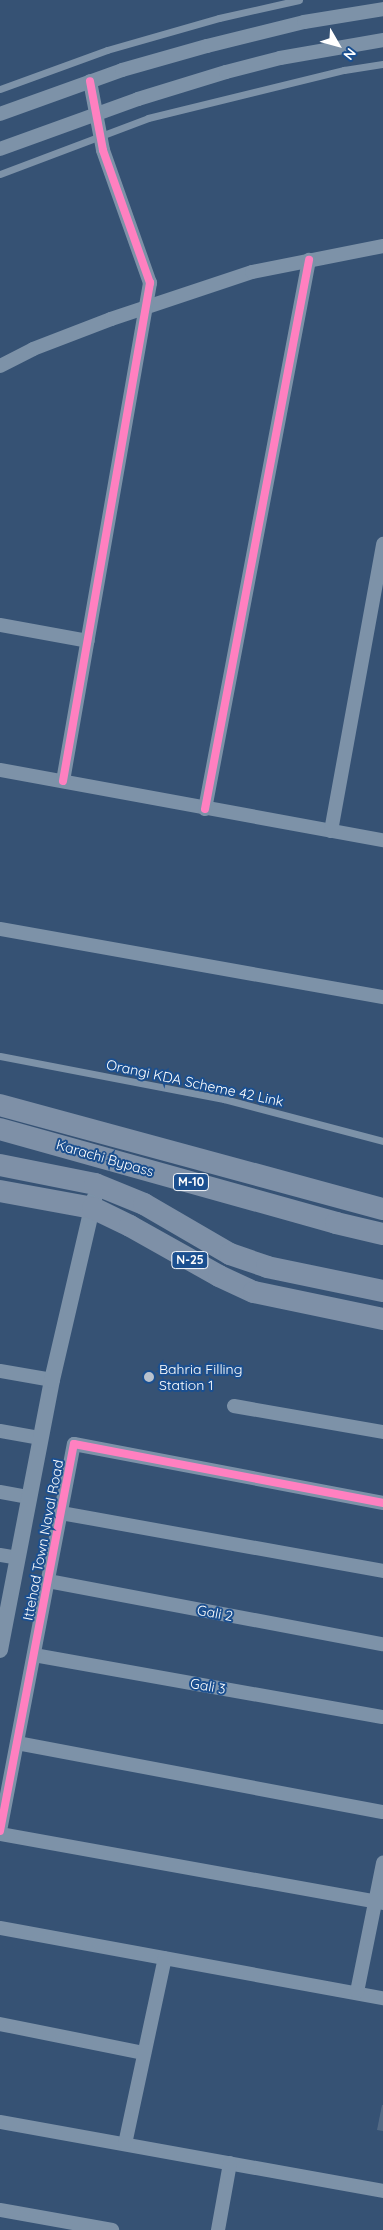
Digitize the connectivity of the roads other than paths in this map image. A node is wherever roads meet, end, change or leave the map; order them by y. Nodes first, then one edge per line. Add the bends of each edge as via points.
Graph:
1 (298, 0) edge
2 (383, 9) edge
3 (383, 40) edge
4 (383, 64) edge
5 (90, 81) junction
6 (0, 89) edge
7 (0, 114) edge
8 (96, 114) junction
9 (100, 136) junction
10 (0, 149) edge
11 (0, 174) edge
12 (383, 246) edge
13 (309, 260) junction
14 (146, 308) junction
15 (0, 366) edge
16 (383, 544) edge
17 (0, 625) edge
18 (88, 641) junction
19 (0, 770) edge
20 (62, 782) junction
21 (205, 808) junction
22 (331, 832) junction
23 (383, 840) edge
24 (0, 929) edge
25 (383, 997) edge
26 (0, 1056) edge
27 (0, 1105) edge
28 (0, 1129) edge
29 (383, 1141) edge
30 (0, 1165) edge
31 (96, 1184) junction
32 (0, 1191) edge
33 (93, 1208) junction
34 (383, 1209) edge
35 (383, 1234) edge
36 (383, 1291) edge
37 (383, 1320) edge
38 (0, 1371) edge
39 (52, 1380) junction
40 (234, 1406) dead end
41 (0, 1431) edge
42 (383, 1432) edge
43 (40, 1438) junction
44 (0, 1492) edge
45 (29, 1497) junction
46 (383, 1503) edge
47 (61, 1513) junction
48 (0, 1556) edge
49 (18, 1558) junction
50 (383, 1571) edge
51 (48, 1581) junction
52 (3, 1622) edge
53 (383, 1644) edge
54 (0, 1650) edge
55 (34, 1655) junction
56 (383, 1717) edge
57 (17, 1744) junction
58 (383, 1812) edge
59 (0, 1833) edge
60 (383, 1863) edge
61 (379, 1903) edge
62 (0, 1928) edge
63 (164, 1958) junction
64 (356, 1992) junction
65 (383, 1998) edge
66 (0, 2024) edge
67 (144, 2052) junction
68 (0, 2122) edge
69 (124, 2144) junction
70 (230, 2163) junction
71 (383, 2191) edge
72 (0, 2210) edge
73 (112, 2230) edge
74 (218, 2230) edge

1 - 6 lane via 219,18 107,50
2 - 5 street via 304,22 207,46
3 - 8 street via 280,58
4 - 9 lane via 222,98 148,118
5 - 7 street
5 - 8 street
8 - 9 street
8 - 10 street
9 - 11 lane
9 - 14 street via 150,283
12 - 13 street
13 - 14 street via 252,272
13 - 21 street
14 - 15 street via 33,349
14 - 18 street
16 - 22 street
17 - 18 street
18 - 20 street
19 - 20 street
20 - 21 street
21 - 22 street
22 - 23 street
24 - 25 street
26 - 29 lane, Orangi KDA Scheme 42 Link via 224,1099
27 - 34 highway, Karachi Bypass / M-10
28 - 35 highway, Karachi Bypass / M-10
30 - 31 highway
31 - 33 street
31 - 36 highway via 144,1204 230,1254 267,1267
32 - 33 highway, N-25
33 - 37 highway, N-25 via 254,1292
33 - 39 street
38 - 39 street
39 - 43 street
40 - 42 street
41 - 43 street
43 - 45 street
44 - 45 street
45 - 49 street
46 - 47 street, Ittehad Town Naval Road via 74,1444
47 - 50 street
47 - 51 street, Ittehad Town Naval Road
48 - 49 street
49 - 52 street
51 - 53 street, Gali 2
51 - 55 street, Ittehad Town Naval Road
52 - 54 street
55 - 56 street, Gali 3
55 - 57 street, Ittehad Town Naval Road
57 - 58 street
57 - 59 street, Ittehad Town Naval Road
59 - 61 street
60 - 61 street
61 - 64 street
62 - 63 street
63 - 64 street
63 - 67 street
64 - 65 street
66 - 67 street
67 - 69 street
68 - 69 street
69 - 70 street
70 - 71 street
70 - 74 street
72 - 73 street

